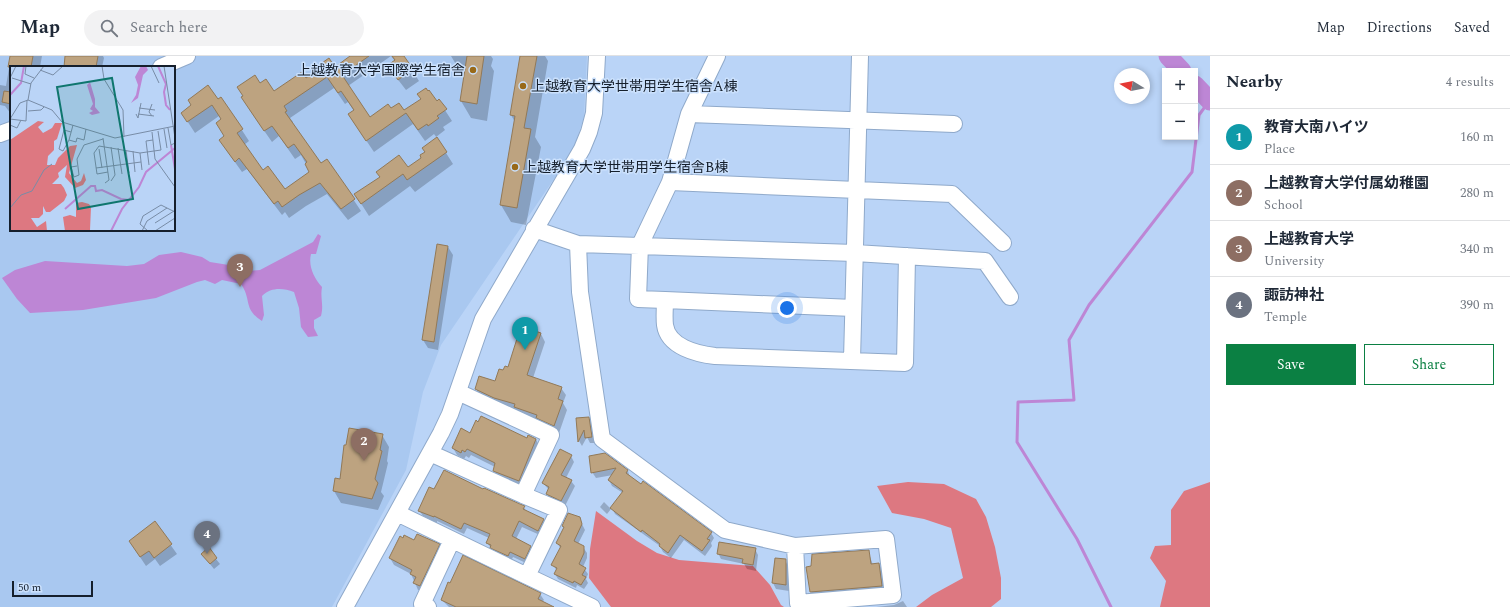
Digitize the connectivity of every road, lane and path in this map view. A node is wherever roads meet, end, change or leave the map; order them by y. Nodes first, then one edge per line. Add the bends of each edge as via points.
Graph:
1 (187, 56) edge
2 (597, 56) edge
3 (717, 56) edge
4 (860, 56) edge
5 (163, 66) edge
6 (689, 114) junction
7 (858, 121) junction
8 (954, 124) dead end
9 (10, 130) edge
10 (0, 134) edge
11 (670, 182) junction
12 (856, 189) junction
13 (534, 229) junction
14 (1003, 243) dead end
15 (578, 244) junction
16 (640, 245) junction
17 (855, 253) junction
18 (908, 256) junction
19 (1010, 297) dead end
20 (665, 300) junction
21 (853, 308) junction
22 (852, 360) junction
23 (458, 392) junction
24 (430, 453) junction
25 (523, 495) junction
26 (397, 513) junction
27 (452, 540) junction
28 (794, 546) junction
29 (527, 576) junction
30 (346, 607) edge
31 (428, 607) edge
32 (592, 607) edge

1 - 5 street
2 - 13 street via 594,113 589,132 582,149
3 - 6 street
4 - 7 street
6 - 7 street
6 - 11 street
7 - 8 street
7 - 12 street
9 - 10 street
11 - 12 street
11 - 16 street
12 - 14 street via 952,194
12 - 17 street
13 - 15 street
13 - 23 street via 483,319
15 - 16 street
15 - 28 street via 580,292 602,439 725,530
16 - 17 street
16 - 20 street via 638,299
17 - 18 street
17 - 21 street
18 - 19 street via 985,261
18 - 22 street via 905,363
20 - 21 street
20 - 22 street via 665,325 668,335 674,342 702,355
21 - 22 street
23 - 24 street via 442,433
23 - 25 street via 551,435
24 - 25 street
24 - 26 street
25 - 29 street via 559,510
26 - 27 street
26 - 30 street
27 - 29 street
27 - 31 street via 422,604
28 - 28 street via 886,539 893,595 798,603
29 - 32 street

